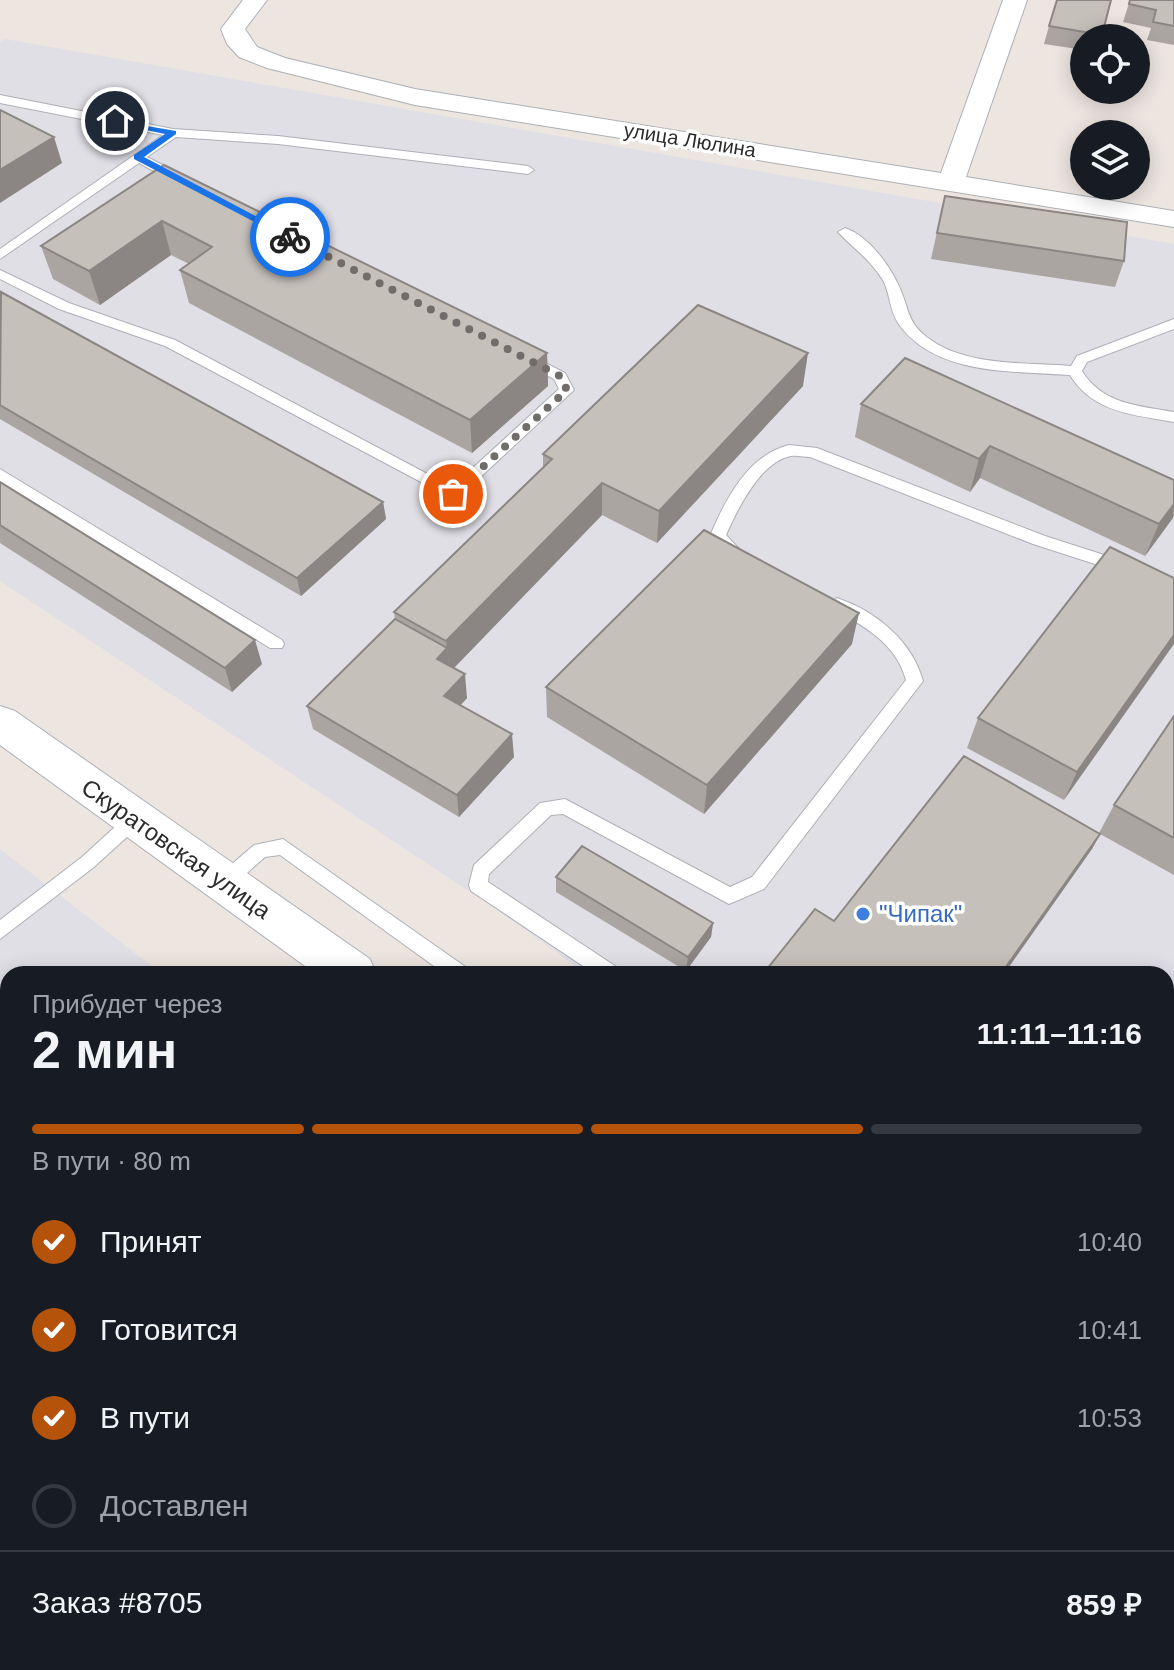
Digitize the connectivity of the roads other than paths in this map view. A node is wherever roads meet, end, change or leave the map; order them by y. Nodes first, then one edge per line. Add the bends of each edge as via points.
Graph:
1 (1015, 0) edge
2 (246, 9) edge
3 (0, 99) edge
4 (173, 133) junction
5 (138, 157) junction
6 (528, 170) dead end
7 (951, 182) junction
8 (192, 186) edge
9 (1174, 219) edge
10 (845, 232) dead end
11 (0, 255) edge
12 (0, 274) edge
13 (1174, 324) edge
14 (519, 355) edge
15 (1075, 371) junction
16 (1174, 417) edge
17 (0, 474) edge
18 (748, 560) edge
19 (1139, 573) edge
20 (826, 598) edge
21 (276, 644) dead end
22 (0, 723) edge
23 (134, 820) junction
24 (223, 883) junction
25 (0, 931) edge
26 (342, 966) edge
27 (449, 966) edge
28 (599, 966) edge

1 - 7 street
2 - 7 street, улица Люлина via 233,29 239,44 276,63 415,97
3 - 4 lane
4 - 5 lane
4 - 6 lane
5 - 8 lane
5 - 11 lane
7 - 9 street, улица Люлина
10 - 15 lane via 873,253 904,321 942,353 984,363
12 - 14 lane via 64,306 170,343 453,494 567,390 560,376
13 - 15 lane via 1082,359
15 - 16 lane via 1086,391 1102,401
17 - 21 lane
18 - 19 lane via 729,551 718,536 727,513 758,471 788,450 812,452
20 - 28 lane via 888,636 912,666 915,681 758,883 729,896 565,806 546,808 480,871 478,885
22 - 23 street, Скуратовская улица
23 - 24 street, Скуратовская улица
23 - 25 lane
24 - 26 street, Скуратовская улица
24 - 27 lane via 260,850 283,847

